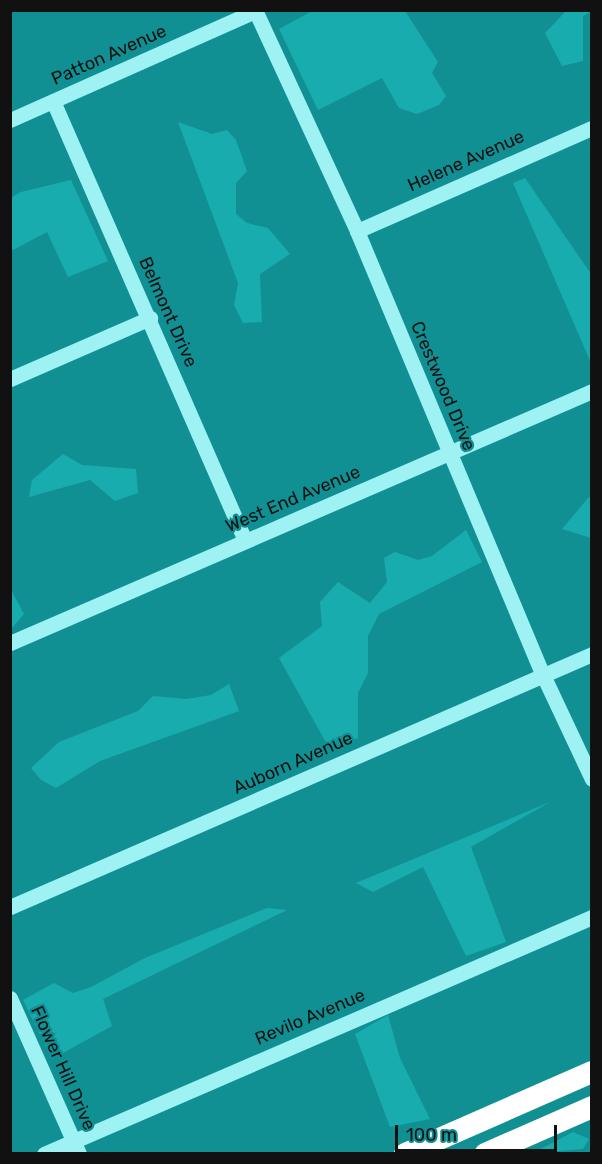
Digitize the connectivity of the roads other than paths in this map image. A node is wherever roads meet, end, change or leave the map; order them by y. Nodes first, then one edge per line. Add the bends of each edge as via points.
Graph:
1 (255, 11) edge
2 (53, 101) junction
3 (10, 120) edge
4 (591, 128) edge
5 (357, 231) junction
6 (150, 318) junction
7 (10, 379) edge
8 (591, 391) edge
9 (450, 453) junction
10 (245, 540) junction
11 (10, 643) edge
12 (591, 654) edge
13 (543, 675) junction
14 (591, 779) edge
15 (10, 907) edge
16 (591, 917) edge
17 (10, 998) edge
18 (591, 1072) edge
19 (591, 1107) edge
20 (76, 1147) edge
21 (44, 1154) edge
22 (405, 1154) edge
23 (485, 1154) edge

1 - 2 street, Patton Avenue
1 - 5 street, Crestwood Drive
2 - 3 street, Patton Avenue
2 - 6 street, Belmont Drive
4 - 5 street, Helene Avenue
5 - 9 street, Crestwood Drive
6 - 7 street
6 - 10 street, Belmont Drive
8 - 9 street, West End Avenue
9 - 10 street, West End Avenue
9 - 13 street, Crestwood Drive
10 - 11 street, West End Avenue
12 - 13 street, Auborn Avenue
13 - 14 street, Crestwood Drive
13 - 15 street, Auborn Avenue
16 - 20 street, Revilo Avenue
17 - 20 street, Flower Hill Drive
18 - 22 highway
19 - 23 highway
20 - 21 street, Revilo Avenue

